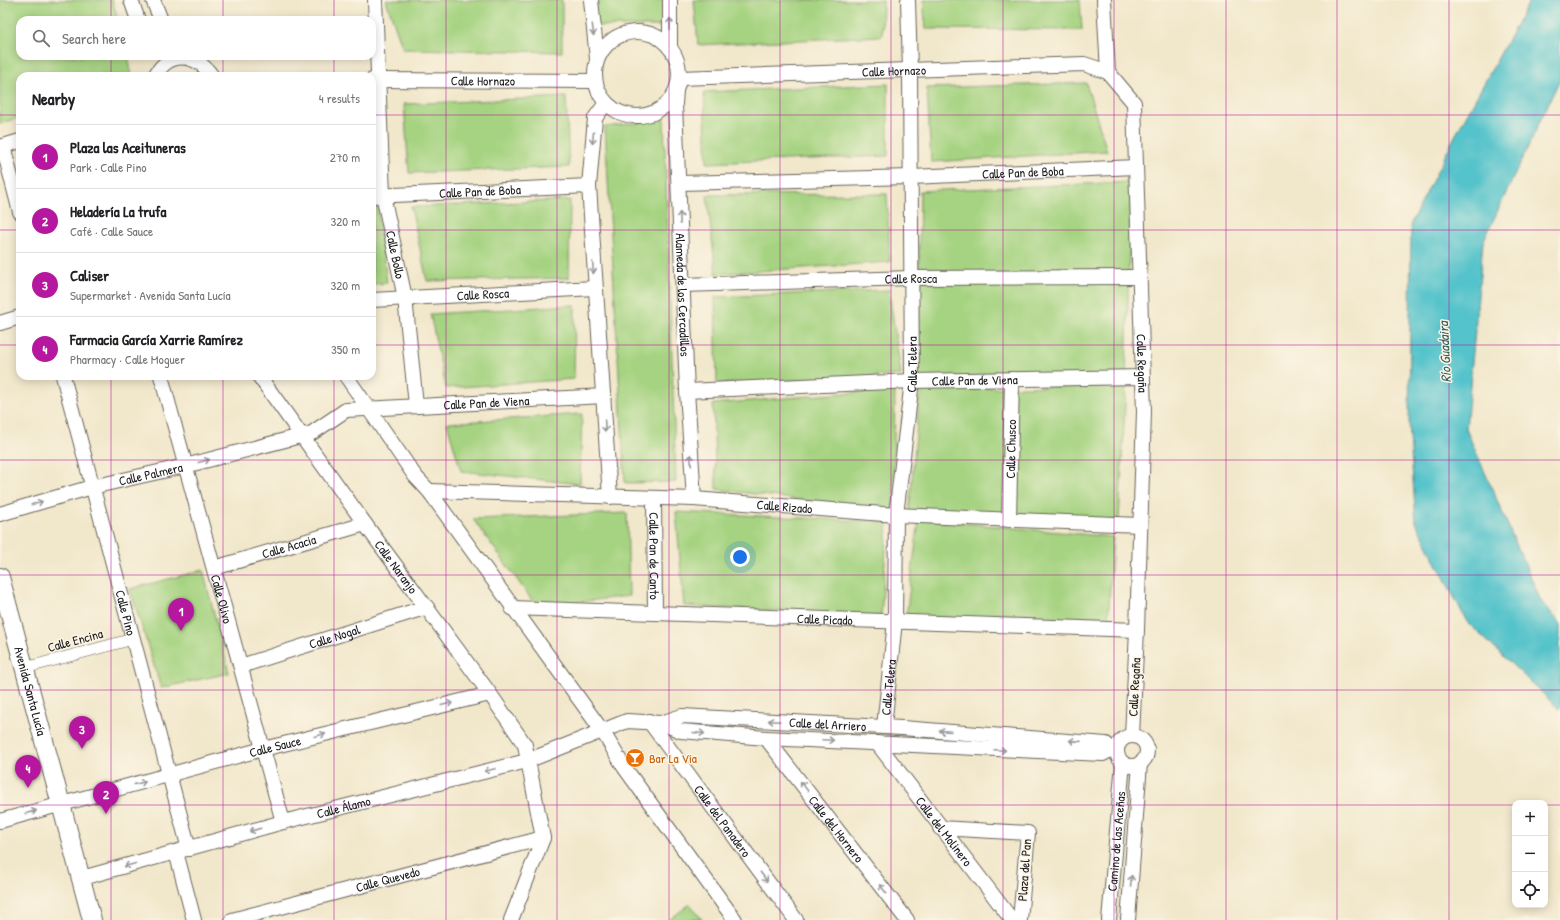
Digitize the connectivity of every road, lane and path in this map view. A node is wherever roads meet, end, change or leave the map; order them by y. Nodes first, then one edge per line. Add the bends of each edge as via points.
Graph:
1 (131, 0) edge
2 (153, 0) edge
3 (375, 0) edge
4 (591, 0) edge
5 (670, 0) edge
6 (908, 0) edge
7 (1104, 0) edge
8 (137, 16) edge
9 (159, 16) edge
10 (375, 16) edge
11 (670, 48) junction
12 (597, 59) junction
13 (168, 60) edge
14 (193, 60) edge
15 (375, 60) edge
16 (158, 66) edge
17 (910, 70) junction
18 (209, 72) edge
19 (375, 72) edge
20 (1108, 72) junction
21 (376, 80) edge
22 (595, 81) junction
23 (678, 84) junction
24 (606, 103) junction
25 (376, 118) edge
26 (16, 142) edge
27 (2, 147) edge
28 (1136, 166) junction
29 (911, 177) junction
30 (679, 183) junction
31 (589, 186) junction
32 (378, 195) edge
33 (16, 198) edge
34 (1140, 277) junction
35 (911, 278) junction
36 (683, 285) junction
37 (594, 288) junction
38 (405, 298) junction
39 (376, 300) edge
40 (16, 318) edge
41 (0, 323) edge
42 (1143, 377) junction
43 (1012, 379) junction
44 (64, 380) edge
45 (161, 380) edge
46 (262, 380) edge
47 (349, 380) edge
48 (912, 381) junction
49 (687, 391) junction
50 (604, 396) junction
51 (416, 406) junction
52 (369, 408) junction
53 (301, 435) junction
54 (185, 466) junction
55 (92, 487) junction
56 (429, 491) junction
57 (610, 497) junction
58 (654, 498) junction
59 (694, 499) junction
60 (0, 514) edge
61 (896, 515) junction
62 (1009, 520) junction
63 (365, 524) junction
64 (1140, 525) junction
65 (214, 568) junction
66 (0, 577) edge
67 (3, 603) edge
68 (427, 606) junction
69 (512, 608) junction
70 (655, 613) junction
71 (895, 621) junction
72 (1137, 630) junction
73 (133, 639) junction
74 (242, 666) junction
75 (25, 668) junction
76 (490, 694) junction
77 (655, 722) junction
78 (884, 727) junction
79 (603, 732) junction
80 (1132, 736) junction
81 (766, 738) junction
82 (877, 743) junction
83 (263, 749) junction
84 (1117, 755) junction
85 (527, 761) junction
86 (1140, 763) junction
87 (170, 775) junction
88 (62, 803) junction
89 (0, 821) edge
90 (283, 822) junction
91 (940, 828) junction
92 (542, 838) junction
93 (183, 850) junction
94 (82, 878) junction
95 (92, 920) edge
96 (194, 920) edge
97 (232, 920) edge
98 (511, 920) edge
99 (735, 920) edge
100 (796, 920) edge
101 (907, 920) edge
102 (1012, 920) edge
103 (1020, 920) edge
104 (1109, 920) edge
105 (1128, 920) edge

1 - 8 street
2 - 9 street
3 - 10 street, Calle Bollo
4 -> 12 street
11 -> 5 street
6 - 17 street, Calle Telera
7 - 20 street
11 - 12 street via 659,38 644,32 629,32 608,42
11 - 23 street via 678,64
12 - 22 street
13 - 16 street
14 - 18 street
15 - 19 street, Calle Bollo
17 - 20 street, Calle Hornazo via 1084,64
17 - 23 street, Calle Hornazo
17 - 29 street, Calle Telera
20 - 28 street, Calle Regaña via 1134,103
21 - 22 street, Calle Hornazo
22 - 24 street
23 - 24 street via 669,101 658,111 647,115 632,116 618,112
23 - 30 street, Alameda de los Cercadillos
24 -> 31 street via 595,118
25 - 32 street, Calle Bollo
26 - 27 street
27 - 33 street
28 - 29 street, Calle Pan de Boba
28 - 34 street, Calle Regaña
29 - 30 street, Calle Pan de Boba
29 - 35 street, Calle Telera
36 -> 30 street, Alameda de los Cercadillos
31 - 32 street, Calle Pan de Boba
31 -> 37 street
32 - 38 street, Calle Bollo
34 - 35 street, Calle Rosca
34 - 42 street, Calle Regaña
35 - 36 street, Calle Rosca
35 - 48 street, Calle Telera
36 - 49 street, Alameda de los Cercadillos
37 - 38 street, Calle Rosca
37 - 50 street
38 - 39 street, Calle Rosca
38 - 51 street, Calle Bollo
40 - 41 street
42 - 43 street, Calle Pan de Viena
42 - 64 street, Calle Regaña
43 - 48 street, Calle Pan de Viena
43 - 62 street, Calle Chusco
44 - 55 street, Calle Pino
45 - 54 street, Calle Olivo
46 - 53 street, Calle Naranjo
47 - 52 street
48 - 49 street, Calle Pan de Viena
48 - 61 street, Calle Telera
59 -> 49 street, Alameda de los Cercadillos
50 - 51 street, Calle Pan de Viena
50 -> 57 street
51 - 52 street, Calle Pan de Viena
52 - 53 street, Calle Palmera via 346,410 312,434
52 - 56 street via 415,476
54 -> 53 street, Calle Palmera
53 - 63 street, Calle Naranjo
54 - 55 street, Calle Palmera
54 - 65 street, Calle Olivo
60 -> 55 street, Calle Palmera
55 - 73 street, Calle Pino
56 - 57 street, Calle Rizado
56 - 69 street
57 - 58 street, Calle Rizado
58 - 59 street, Calle Rizado
58 - 70 street, Calle Pan de Canto
59 - 61 street, Calle Rizado
61 - 62 street, Calle Rizado
61 - 71 street, Calle Telera
62 - 64 street, Calle Rizado
63 - 65 street, Calle Acacia
63 - 68 street, Calle Naranjo
64 - 72 street, Calle Regaña
65 - 74 street, Calle Olivo
66 - 67 street, Avenida Santa Lucía
67 - 75 street, Avenida Santa Lucía
68 - 74 street, Calle Nogal
68 - 76 street, Calle Naranjo
69 - 70 street, Calle Picado
69 - 79 street
70 - 71 street, Calle Picado
71 - 72 street, Calle Picado
71 - 78 street, Calle Telera
72 - 80 street, Calle Regaña
73 - 75 street, Calle Encina
73 - 87 street, Calle Pino
74 - 83 street, Calle Olivo
75 - 88 street, Avenida Santa Lucía
83 -> 76 street, Calle Sauce
76 - 85 street, Calle Naranjo via 525,746
78 -> 77 street, Calle del Arriero via 682,716
77 - 79 street, Calle del Arriero via 626,721
77 -> 81 street, Calle del Arriero via 681,731
77 -> 100 street, Calle del Panadero
84 -> 78 street, Calle del Arriero via 1106,744
79 - 85 street, Calle Álamo
79 - 99 street via 624,767
80 - 84 street via 1119,743
80 - 86 street via 1140,739 1146,747 1145,756
81 -> 82 street, Calle del Arriero
101 -> 81 street, Calle del Hornero
82 -> 84 street, Calle del Arriero
82 - 91 street, Calle del Molinero
83 - 87 street, Calle Sauce
83 - 90 street, Calle Olivo
84 - 86 street via 1130,766
84 - 104 street, Camino de las Aceñas
85 -> 90 street, Calle Álamo
85 - 92 street, Calle Naranjo
105 -> 86 street
88 -> 87 street, Calle Sauce
87 - 93 street, Calle Pino
89 -> 88 street, Calle Sauce
88 - 94 street, Avenida Santa Lucía
90 -> 93 street, Calle Álamo
91 - 102 street, Calle del Molinero
91 - 103 street, Plaza del Pan via 1028,834
92 - 97 street, Calle Quevedo
92 - 98 street
93 -> 94 street, Calle Álamo
93 - 96 street, Calle Pino
94 - 95 street, Avenida Santa Lucía

